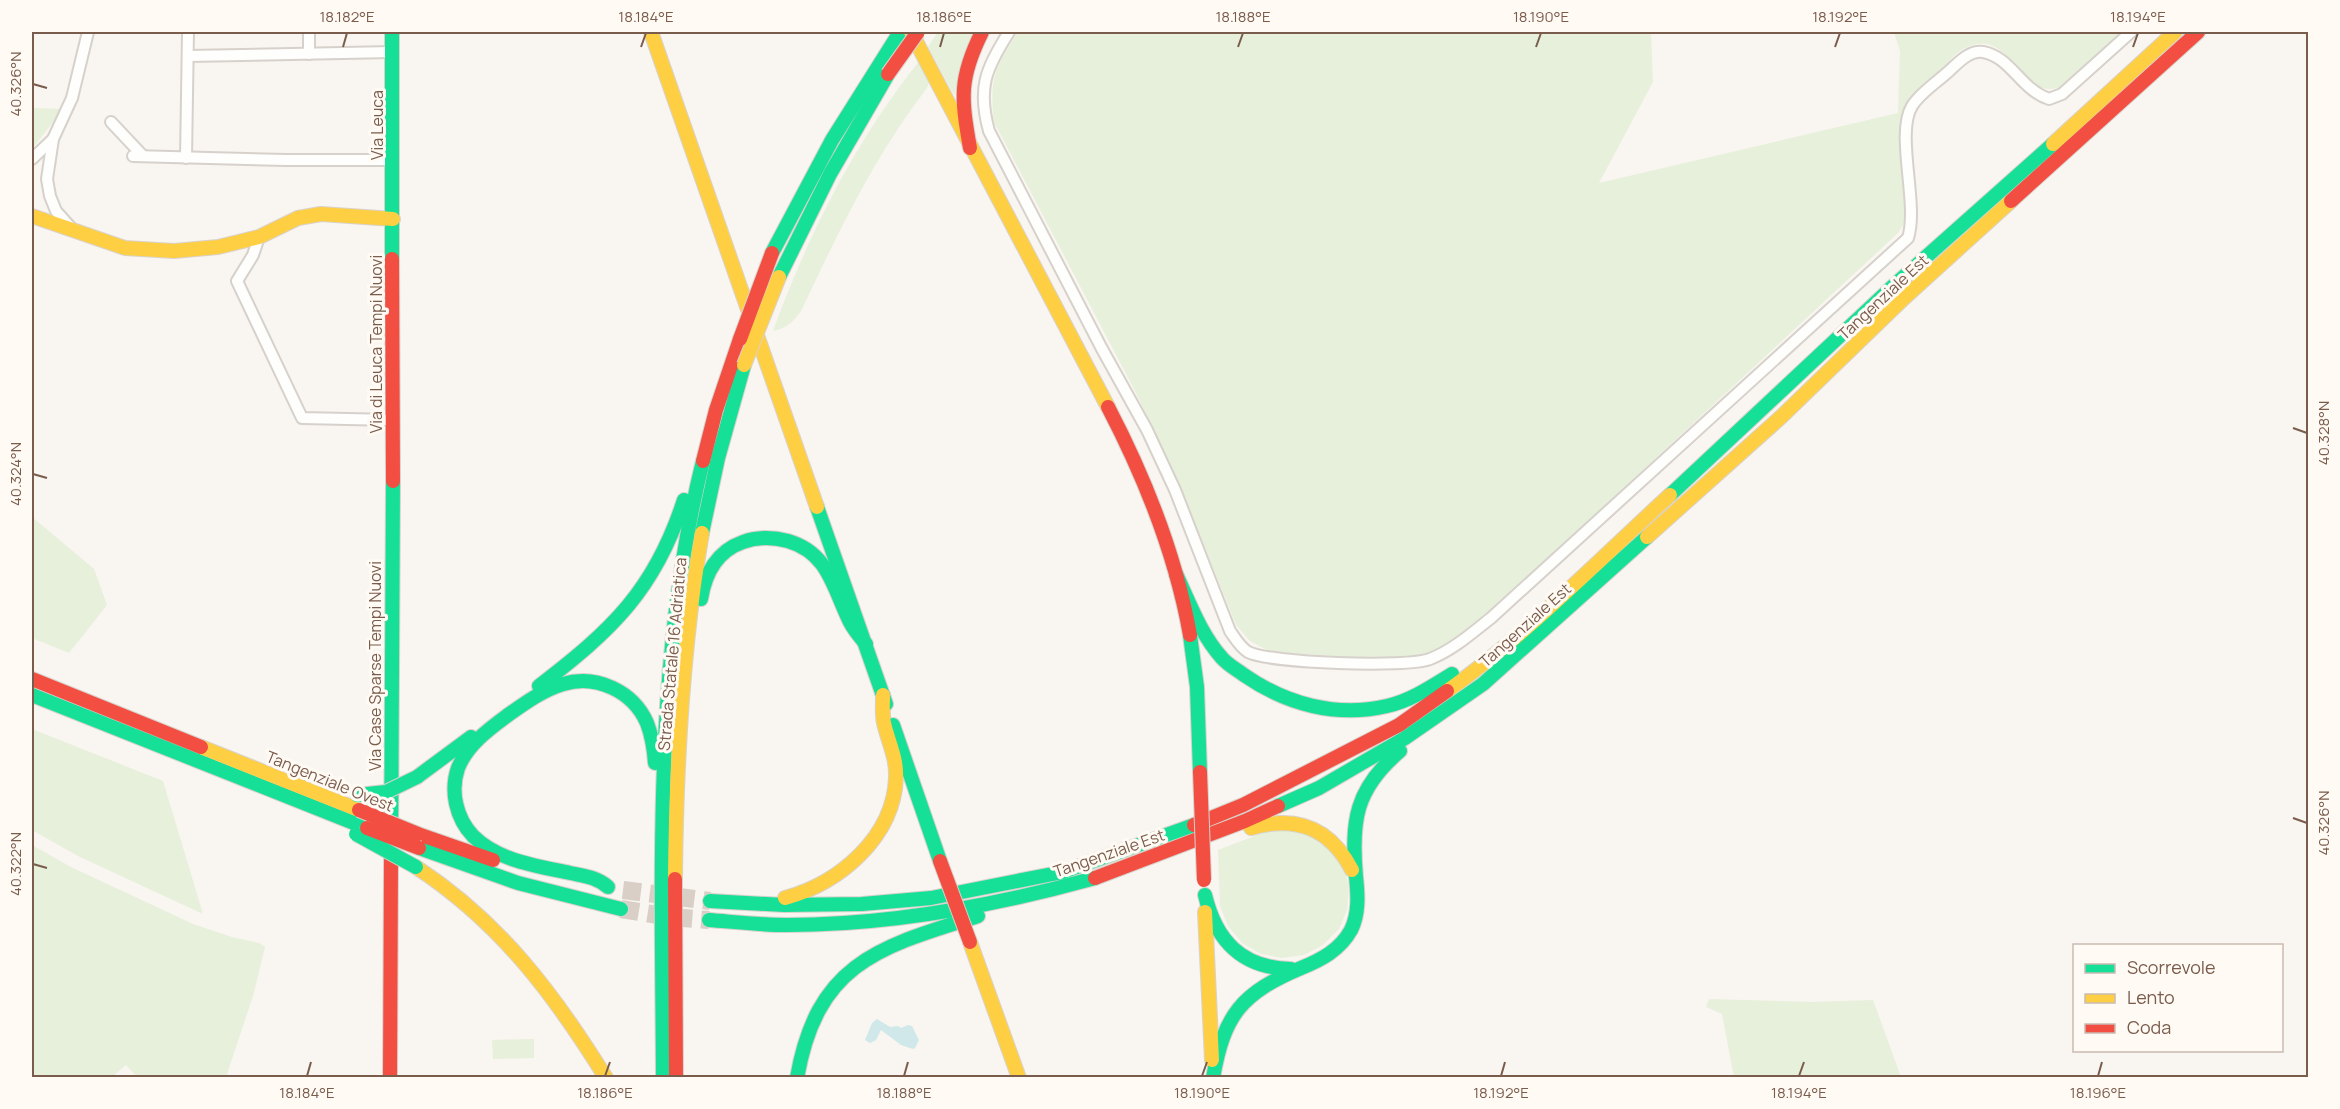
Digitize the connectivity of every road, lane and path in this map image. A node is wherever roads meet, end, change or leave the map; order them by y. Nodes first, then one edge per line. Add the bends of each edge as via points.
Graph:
1 (88, 32) edge
2 (188, 32) edge
3 (309, 32) edge
4 (392, 32) edge
5 (651, 32) edge
6 (900, 32) edge
7 (910, 32) edge
8 (918, 32) edge
9 (982, 32) edge
10 (1009, 32) edge
11 (2131, 32) edge
12 (2175, 32) edge
13 (2198, 33) edge
14 (393, 52) junction
15 (309, 54) junction
16 (188, 56) junction
17 (111, 122) dead end
18 (53, 139) junction
19 (970, 148) junction
20 (186, 158) junction
21 (32, 159) edge
22 (393, 160) junction
23 (32, 216) edge
24 (393, 219) junction
25 (75, 232) junction
26 (259, 237) junction
27 (737, 364) junction
28 (393, 420) junction
29 (392, 470) joint
30 (1176, 574) junction
31 (1547, 608) junction
32 (866, 644) junction
33 (32, 680) edge
34 (1484, 684) junction
35 (32, 695) edge
36 (882, 695) junction
37 (203, 747) junction
38 (358, 829) junction
39 (418, 841) junction
40 (1143, 860) junction
41 (675, 869) junction
42 (1356, 880) junction
43 (608, 887) junction
44 (1058, 888) junction
45 (624, 890) tunnel mouth
46 (1204, 895) junction
47 (621, 909) tunnel mouth
48 (709, 920) tunnel mouth
49 (661, 929) junction
50 (1299, 969) junction
51 (390, 1077) edge
52 (606, 1077) edge
53 (663, 1077) edge
54 (676, 1077) edge
55 (797, 1077) edge
56 (1019, 1077) edge
57 (1213, 1077) edge

1 - 18 street via 72,98
2 - 16 street
3 - 15 street
4 - 14 main road, Via Leuca
5 - 32 main road
6 - 27 main road, Strada Statale 16 Adriatica, bridge via 838,127 772,253 740,339
7 - 19 main road
8 - 27 main road, Strada Statale 16 Adriatica, bridge via 847,140
9 - 19 main road via 962,85
10 - 11 street via 991,60 985,87 983,108 989,131 1148,430 1234,636 1248,652 1274,659 1399,665 1429,659 1453,647 1491,618 1908,238 1911,222 1906,134 1911,108 1965,57 1983,52 2004,61 2030,90 2049,99 2062,94
12 - 31 main road, Tangenziale Est via 1890,289
13 - 34 main road, Tangenziale Est
14 - 15 street
14 - 22 main road, Via Leuca
15 - 16 street
16 - 20 street
17 - 20 street via 138,156
18 - 21 street
18 - 25 street via 47,179 50,196 56,211
19 - 30 main road via 1123,436 1153,503
20 - 22 street
22 - 24 main road, Via Leuca
23 - 25 main road
24 - 26 main road via 321,214 298,218
24 - 28 main road, Via di Leuca Tempi Nuovi
25 - 26 main road via 124,248 174,251 218,247
26 - 28 street via 237,281 302,418
27 - 37 main road, bridge via 718,379 681,512 669,544 644,589 578,657 417,777 386,792 357,795 331,790 223,748
27 - 41 main road, Strada Statale 16 Adriatica via 698,552 687,632
27 - 49 main road, Strada Statale 16 Adriatica via 695,494 682,568 671,650
28 - 29 main road, Via di Leuca Tempi Nuovi
29 - 51 main road, Via Case Sparse Tempi Nuovi
30 - 31 main road via 1197,622 1223,659 1256,685 1319,708 1355,711 1417,696 1525,619
30 - 46 main road, bridge via 1194,658
31 - 36 main road, Tangenziale Est via 1473,673 1399,725 1243,805 1149,842 1063,872 932,898 784,905 710,901 718,895 786,898 806,893 836,875 868,846 895,792 896,775
32 - 36 main road
32 - 41 main road via 851,624 822,561 808,550 778,538 761,537 732,547 717,558 702,593 688,704 681,851
33 - 37 main road, Tangenziale Ovest
34 - 40 main road, Tangenziale Est via 1405,738 1319,788
34 - 42 main road via 1471,699 1373,774 1355,819
35 - 38 main road, Tangenziale Ovest
36 - 56 main road, bridge
37 - 39 main road, Tangenziale Ovest, bridge via 359,810
38 - 39 main road, Tangenziale Ovest, bridge
38 - 52 main road, bridge via 416,867 503,938 559,1007
39 - 43 main road, Tangenziale Ovest via 537,873
39 - 47 main road, Tangenziale Ovest via 519,884
40 - 42 main road via 1160,860 1263,824 1288,822 1310,827 1331,840 1348,861
40 - 44 main road, Tangenziale Est
41 - 54 main road, Strada Statale 16 Adriatica
42 - 50 main road via 1357,912 1346,938 1326,957
43 - 45 main road, Tangenziale Ovest
43 - 49 main road via 600,879 539,866 481,845 462,821 453,790 459,763 470,747 543,692 566,683 590,681 624,694 640,708 653,733 655,901
44 - 48 main road, Tangenziale Est via 987,905 855,923 785,925
44 - 55 main road via 1038,900 895,943 862,962 836,983 817,1011 803,1045
46 - 50 main road via 1217,930 1238,954 1267,968
46 - 57 main road
49 - 53 main road, Strada Statale 16 Adriatica
50 - 57 main road via 1263,986 1235,1012 1221,1038

